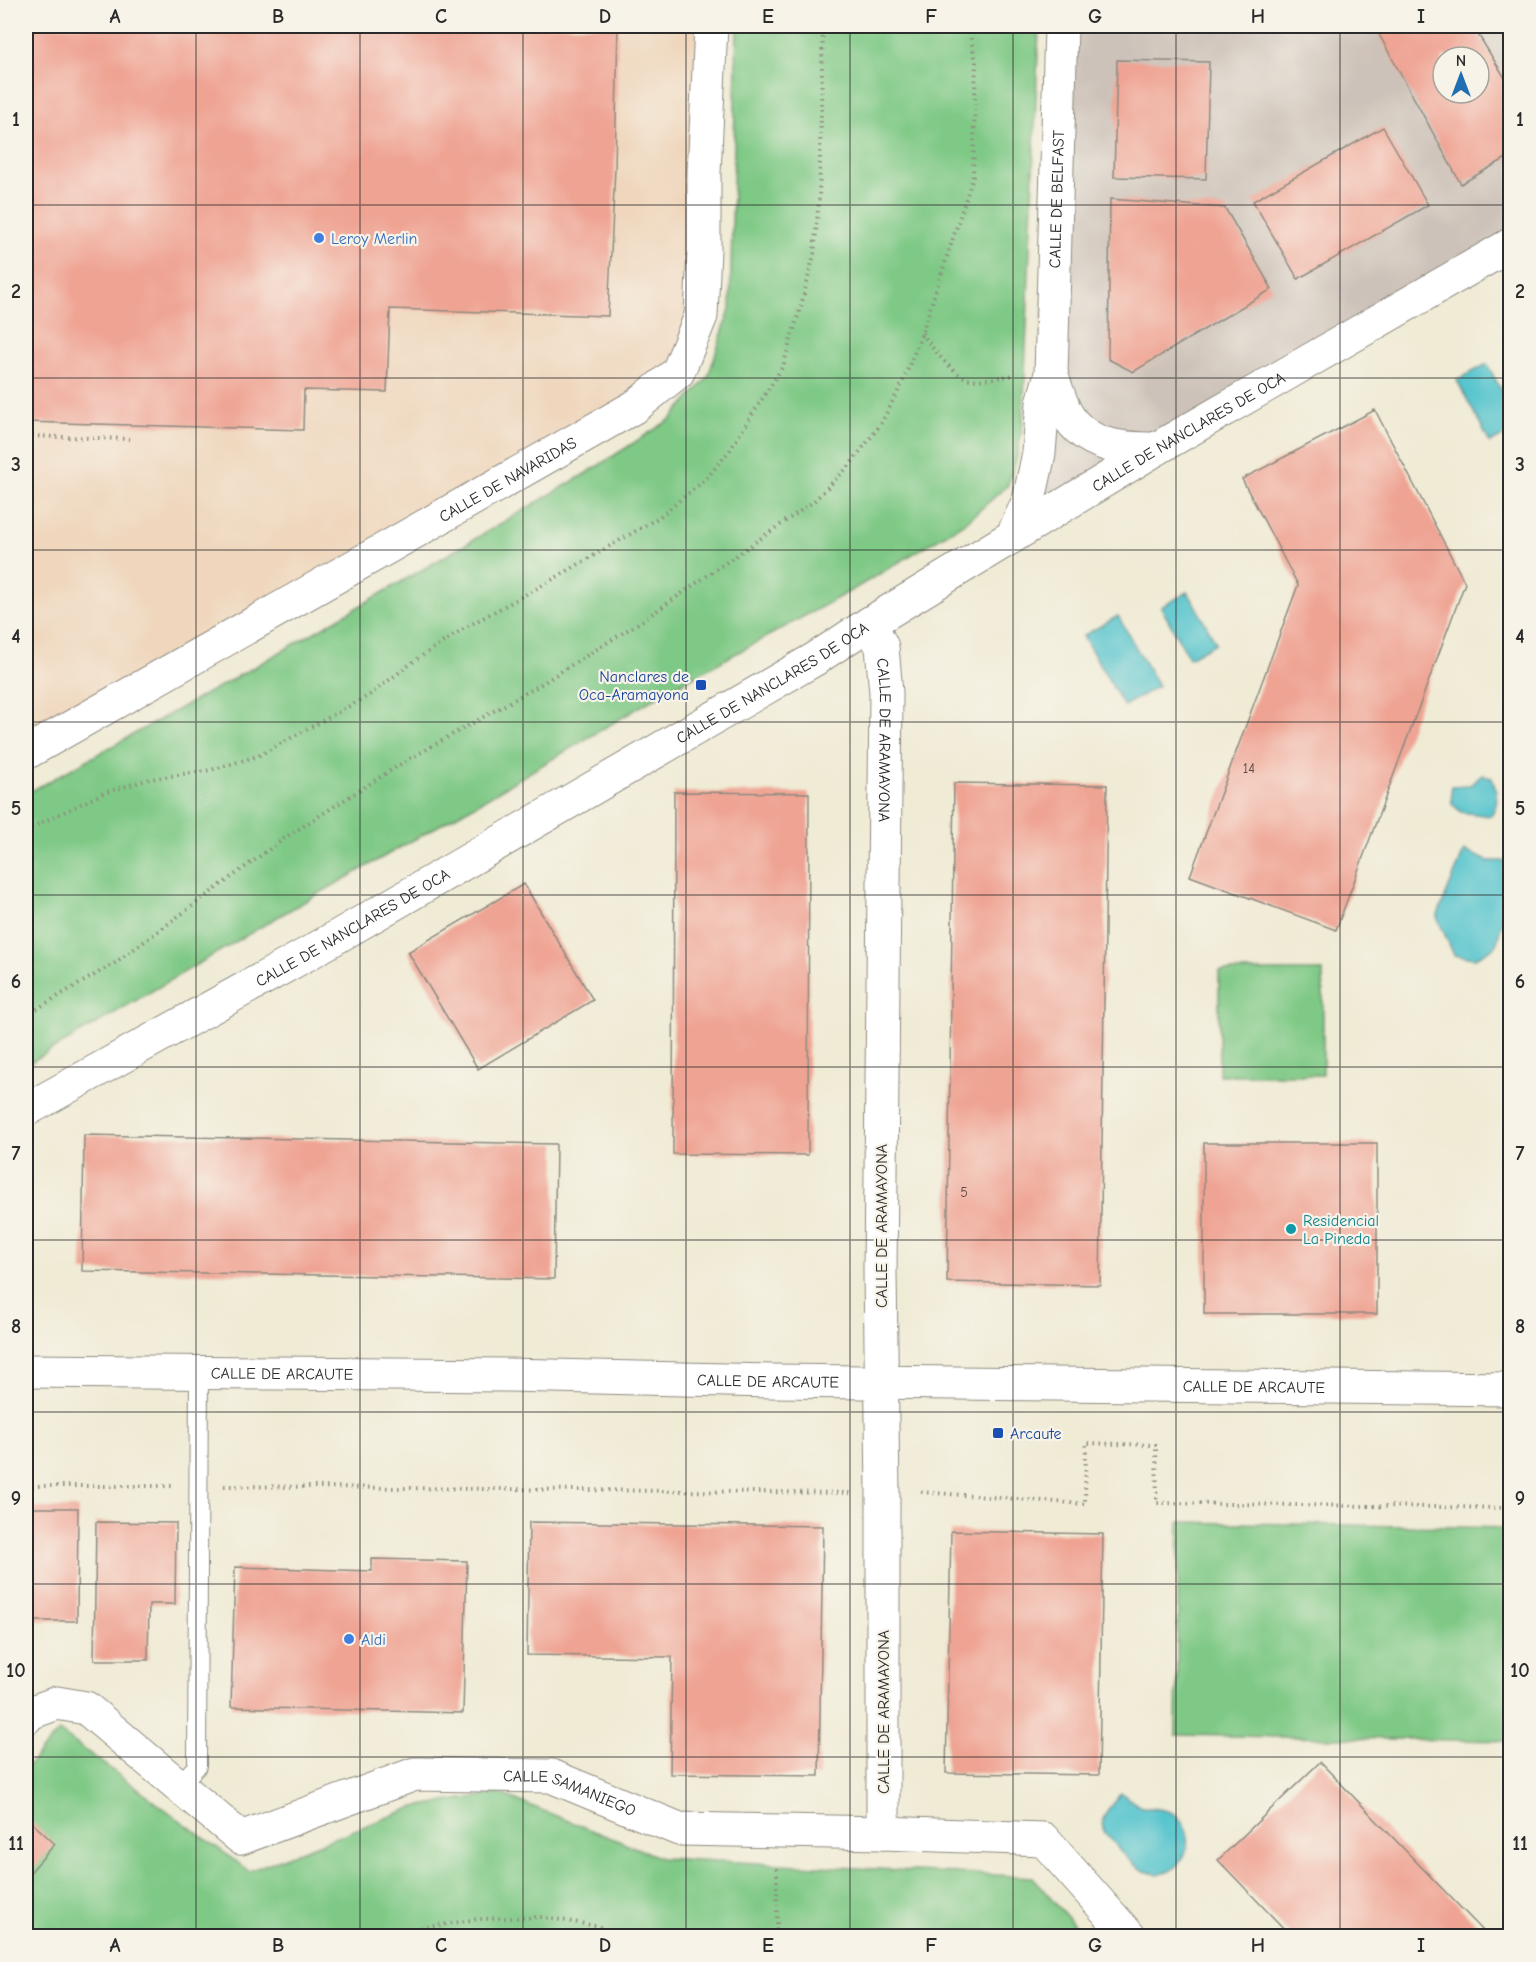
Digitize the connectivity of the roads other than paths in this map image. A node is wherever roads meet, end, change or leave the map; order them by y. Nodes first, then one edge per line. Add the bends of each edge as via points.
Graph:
1 (711, 26) edge
2 (1061, 26) edge
3 (1510, 245) edge
4 (1051, 374) junction
5 (1156, 449) junction
6 (1012, 537) junction
7 (870, 623) junction
8 (26, 753) edge
9 (26, 1110) edge
10 (26, 1371) edge
11 (199, 1372) junction
12 (882, 1382) junction
13 (1510, 1389) edge
14 (26, 1718) edge
15 (178, 1785) junction
16 (883, 1833) junction
17 (1129, 1936) edge

1 - 8 street, CALLE DE NAVARIDAS via 700,316 678,372 636,406
2 - 4 street, CALLE DE BELFAST
3 - 5 street, CALLE DE NANCLARES DE OCA
4 - 5 street, CALLE DE BELFAST via 1067,414 1080,430 1100,444
4 - 6 street, CALLE DE BELFAST via 1029,500
5 - 6 street, CALLE DE NANCLARES DE OCA
6 - 7 street, CALLE DE NANCLARES DE OCA
7 - 9 street, CALLE DE NANCLARES DE OCA via 815,659 319,947
7 - 12 street, CALLE DE ARAMAYONA via 882,647 886,693
10 - 11 street, CALLE DE ARCAUTE
11 - 12 street, CALLE DE ARCAUTE
11 - 15 lane via 197,1766
12 - 13 street, CALLE DE ARCAUTE
12 - 16 street, CALLE DE ARAMAYONA
14 - 15 street, CALLE SAMANIEGO via 57,1703 86,1708
15 - 16 street, CALLE SAMANIEGO via 241,1838 415,1774 551,1776 680,1829
16 - 17 street, CALLE SAMANIEGO via 1043,1839

